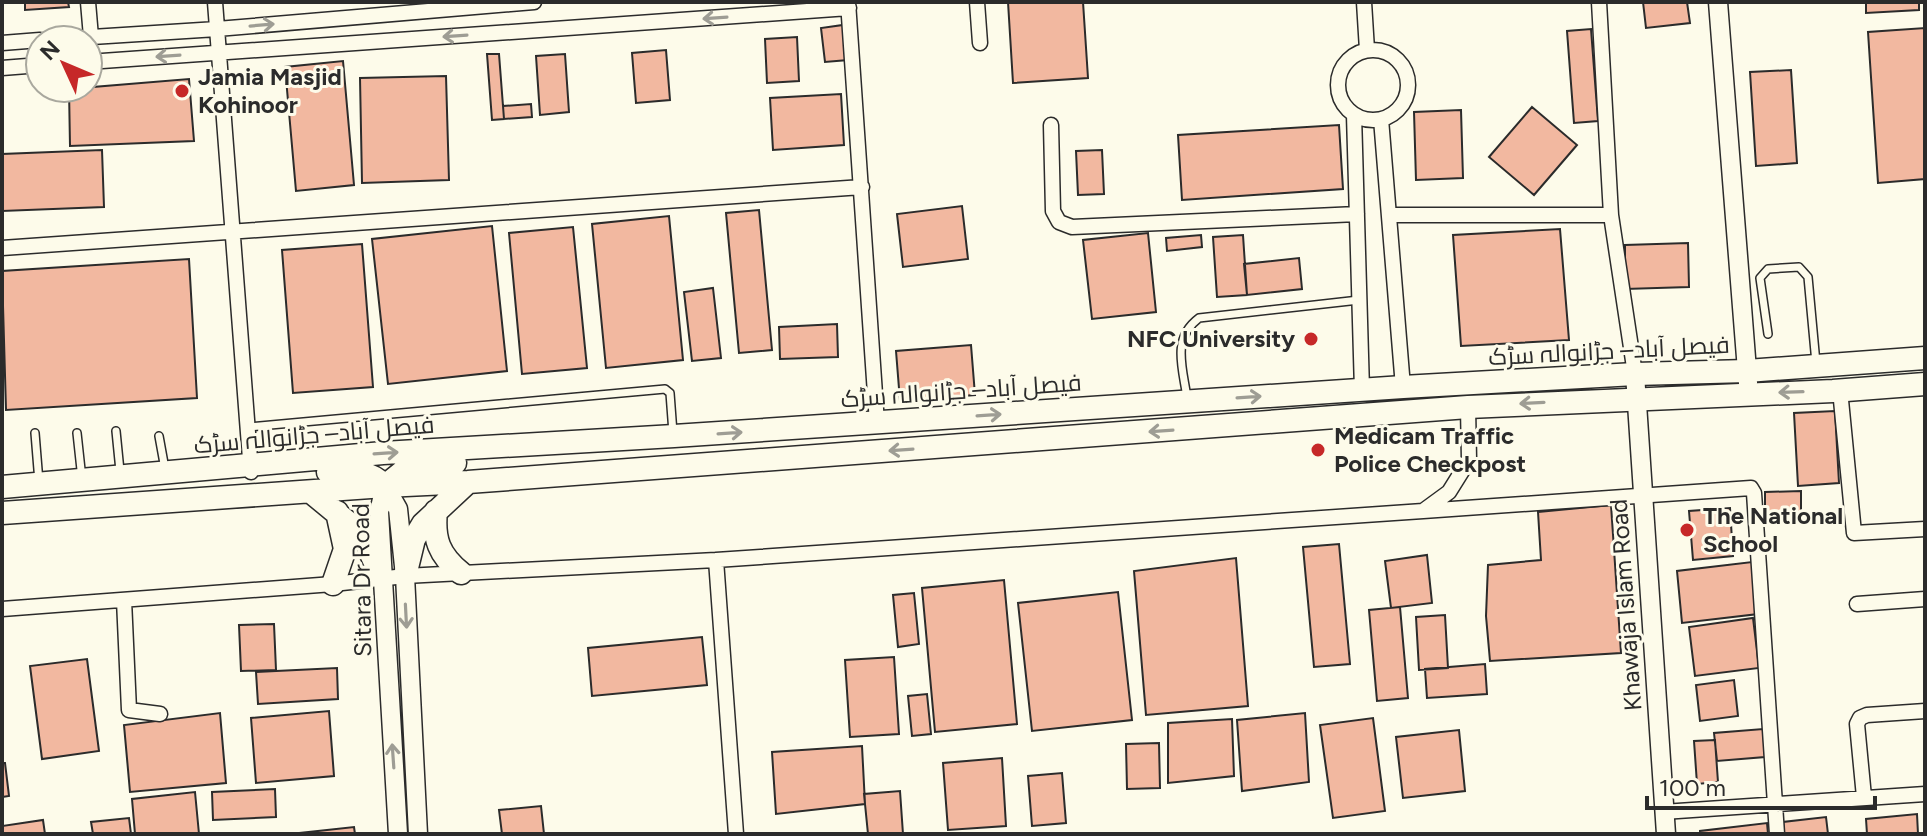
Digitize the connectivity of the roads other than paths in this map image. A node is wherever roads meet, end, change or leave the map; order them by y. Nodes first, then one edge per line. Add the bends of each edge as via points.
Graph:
1 (88, 2) edge
2 (215, 2) edge
3 (534, 2) edge
4 (977, 2) edge
5 (1364, 2) edge
6 (1599, 2) edge
7 (1718, 2) edge
8 (848, 5) edge
9 (90, 24) edge
10 (217, 29) junction
11 (104, 36) edge
12 (24, 41) edge
13 (2, 43) edge
14 (980, 43) dead end
15 (1367, 50) junction
16 (219, 52) junction
17 (104, 61) edge
18 (24, 66) edge
19 (2, 68) edge
20 (1354, 115) junction
21 (1381, 119) junction
22 (1051, 125) dead end
23 (862, 187) junction
24 (1357, 214) junction
25 (1389, 215) junction
26 (1611, 215) junction
27 (235, 233) junction
28 (2, 248) edge
29 (1359, 300) junction
30 (1763, 300) junction
31 (1741, 301) junction
32 (1768, 334) dead end
33 (1925, 358) edge
34 (1816, 365) junction
35 (1747, 371) junction
36 (1635, 374) junction
37 (1925, 384) edge
38 (1403, 387) junction
39 (1362, 390) junction
40 (1840, 390) junction
41 (1748, 394) junction
42 (1637, 398) junction
43 (1187, 401) junction
44 (1468, 407) junction
45 (877, 423) junction
46 (248, 427) junction
47 (116, 431) dead end
48 (35, 433) dead end
49 (77, 433) dead end
50 (159, 436) dead end
51 (674, 436) junction
52 (610, 441) junction
53 (251, 470) junction
54 (166, 474) junction
55 (121, 478) junction
56 (82, 481) junction
57 (468, 482) junction
58 (39, 484) junction
59 (385, 486) junction
60 (2, 487) edge
61 (311, 492) junction
62 (1643, 496) junction
63 (436, 511) junction
64 (1423, 511) junction
65 (337, 512) junction
66 (2, 513) edge
67 (1925, 529) edge
68 (716, 560) junction
69 (461, 573) junction
70 (393, 577) junction
71 (333, 584) junction
72 (1925, 599) edge
73 (124, 600) junction
74 (1857, 604) dead end
75 (2, 609) edge
76 (1925, 711) edge
77 (160, 714) dead end
78 (1925, 794) edge
79 (1864, 797) junction
80 (1774, 803) junction
81 (1663, 812) junction
82 (398, 834) edge
83 (418, 834) edge
84 (736, 834) edge
85 (1666, 834) edge
86 (1777, 834) edge

1 - 9 street
2 - 10 street
10 -> 3 street
4 - 14 street
5 - 15 street
6 - 26 street
7 - 31 street
8 -> 16 street
8 - 23 street
10 - 11 street
10 - 16 street
12 - 13 street
15 - 20 street via 1351,57 1337,87 1342,103
15 - 21 street via 1385,52 1400,62 1408,78 1407,96 1397,111
16 -> 17 street
16 - 27 street
18 - 19 street
20 - 21 street
20 - 24 street
21 - 25 street
22 - 24 street via 1053,211 1059,222 1072,227
23 - 27 street
23 - 45 street
24 - 29 street
25 - 26 street
25 - 38 street
26 - 36 street
27 - 28 street
27 - 46 street
29 - 39 street
29 - 43 lane via 1199,318 1181,340
30 - 31 lane
30 - 32 lane
30 - 34 lane via 1760,278 1768,269 1799,267 1808,277
31 - 35 street
33 - 34 main road, فیصل آباد– جڑانوالہ سڑک
34 - 35 main road, فیصل آباد– جڑانوالہ سڑک
35 - 36 main road, فیصل آباد– جڑانوالہ سڑک
35 - 41 street
36 - 38 main road, فیصل آباد– جڑانوالہ سڑک
36 - 42 street, Khawaja Islam Road
37 - 40 main road, فیصل آباد– جڑانوالہ سڑک
38 - 39 main road, فیصل آباد– جڑانوالہ سڑک
43 -> 39 main road, فیصل آباد– جڑانوالہ سڑک
40 -> 41 main road, فیصل آباد– جڑانوالہ سڑک
40 - 67 street via 1854,533
41 - 42 main road, فیصل آباد– جڑانوالہ سڑک
42 -> 44 main road, فیصل آباد– جڑانوالہ سڑک
42 - 62 street, Khawaja Islam Road
45 -> 43 main road, فیصل آباد– جڑانوالہ سڑک
44 -> 57 main road, فیصل آباد– جڑانوالہ سڑک
44 - 64 street via 1469,460 1449,492
51 -> 45 main road, فیصل آباد– جڑانوالہ سڑک
46 - 51 lane via 665,389 670,393
46 - 53 street
47 - 55 lane
48 - 58 lane
49 - 56 lane
50 - 54 lane
51 - 52 main road, فیصل آباد– جڑانوالہ سڑک
53 -> 52 main road, فیصل آباد– جڑانوالہ سڑک via 383,453
52 - 59 main road via 543,455 406,469
53 - 54 main road, فیصل آباد– جڑانوالہ سڑک
53 - 59 main road via 357,471 374,475
54 - 55 main road, فیصل آباد– جڑانوالہ سڑک
55 - 56 main road, فیصل آباد– جڑانوالہ سڑک
56 - 58 main road, فیصل آباد– جڑانوالہ سڑک
57 - 59 main road, فیصل آباد– جڑانوالہ سڑک
57 - 63 main road
58 - 60 main road, فیصل آباد– جڑانوالہ سڑک
59 - 61 main road, فیصل آباد– جڑانوالہ سڑک
59 - 70 street, Sitara Dr Road via 398,509
61 - 65 main road
61 - 66 main road, فیصل آباد– جڑانوالہ سڑک
62 - 64 street
62 - 80 street via 1745,487 1754,493
62 - 81 street, Khawaja Islam Road
63 - 69 main road via 436,543
63 - 70 main road
64 - 68 street
65 - 70 main road
65 - 71 main road via 345,549
68 - 69 street
68 - 84 street
69 - 70 street
70 - 71 street
82 -> 70 street, Sitara Dr Road
70 -> 83 street, Sitara Dr Road
71 - 73 street
72 - 74 street
73 - 75 street
73 - 77 street via 129,710
76 - 79 street via 1860,718
78 - 79 street
79 - 80 street
80 - 81 street
80 - 86 street
81 - 85 street, Khawaja Islam Road

